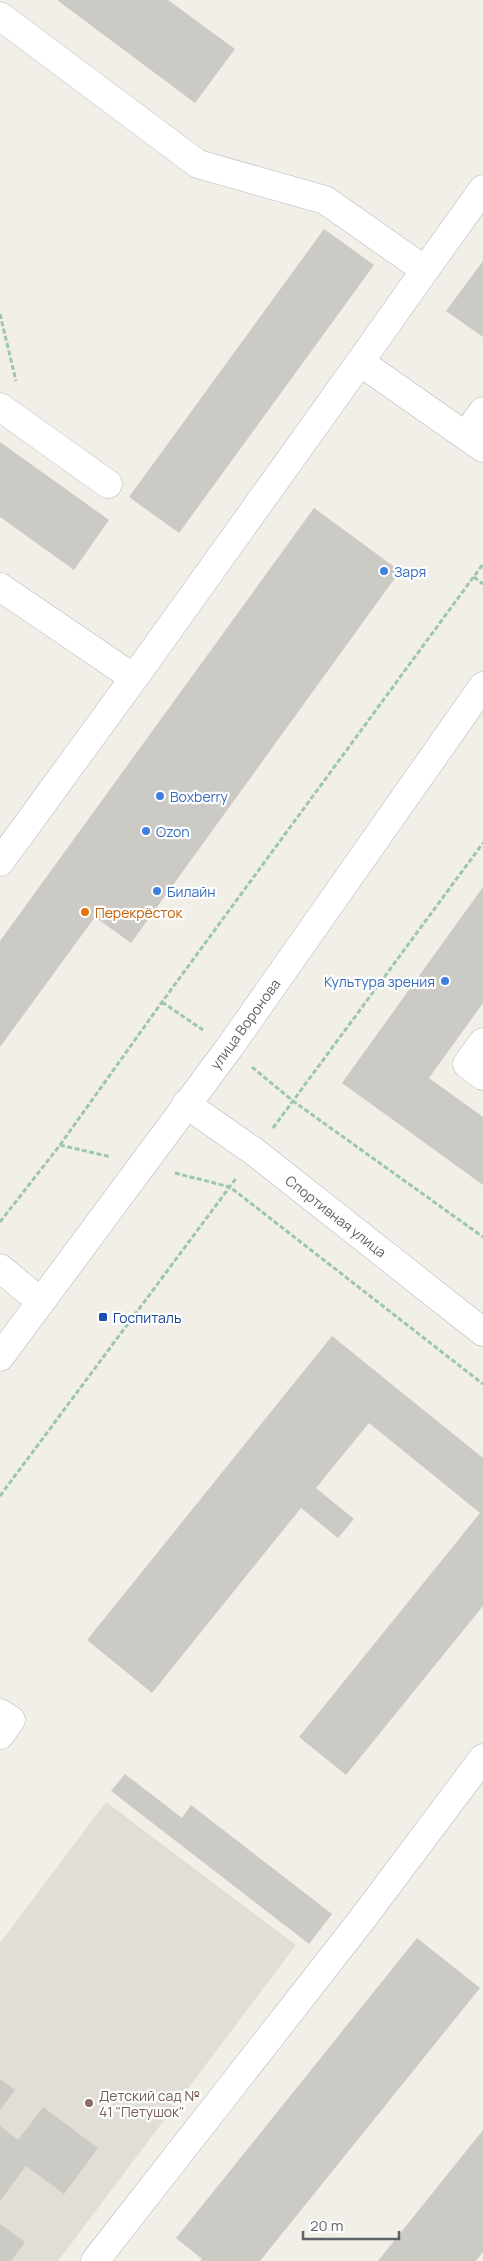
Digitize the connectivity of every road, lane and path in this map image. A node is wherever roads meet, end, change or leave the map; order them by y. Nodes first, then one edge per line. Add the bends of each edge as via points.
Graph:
1 (0, 16) edge
2 (483, 189) edge
3 (425, 270) junction
4 (0, 314) edge
5 (360, 362) junction
6 (0, 407) edge
7 (483, 411) edge
8 (28, 427) junction
9 (475, 441) edge
10 (108, 484) dead end
11 (483, 564) edge
12 (474, 577) junction
13 (483, 584) edge
14 (0, 587) edge
15 (134, 678) junction
16 (483, 686) edge
17 (0, 862) edge
18 (162, 1002) junction
19 (483, 1042) edge
20 (229, 1048) junction
21 (483, 1076) edge
22 (186, 1104) junction
23 (230, 1187) dead end
24 (0, 1222) edge
25 (483, 1237) edge
26 (0, 1268) edge
27 (41, 1302) junction
28 (483, 1332) edge
29 (0, 1357) edge
30 (483, 1384) edge
31 (0, 1713) edge
32 (0, 1735) edge
33 (483, 1758) edge
34 (95, 2261) edge

1 - 3 street via 198,164 326,200
2 - 3 street
3 - 5 street
4 - 8 path
5 - 9 street
5 - 15 street
6 - 8 street
7 - 9 street
8 - 10 street
11 - 12 path
12 - 13 path
12 - 18 path
14 - 15 street
15 - 17 street
16 - 20 street, улица Воронова
18 - 20 path
18 - 24 path via 60,1145
19 - 21 street via 467,1064
20 - 22 street, улица Воронова
20 - 25 path via 292,1101
22 - 27 street, улица Воронова
22 - 28 street, Спортивная улица via 256,1153
23 - 30 path
26 - 27 street
27 - 29 street, улица Воронова
31 - 32 street via 11,1720
33 - 34 street via 360,1922

